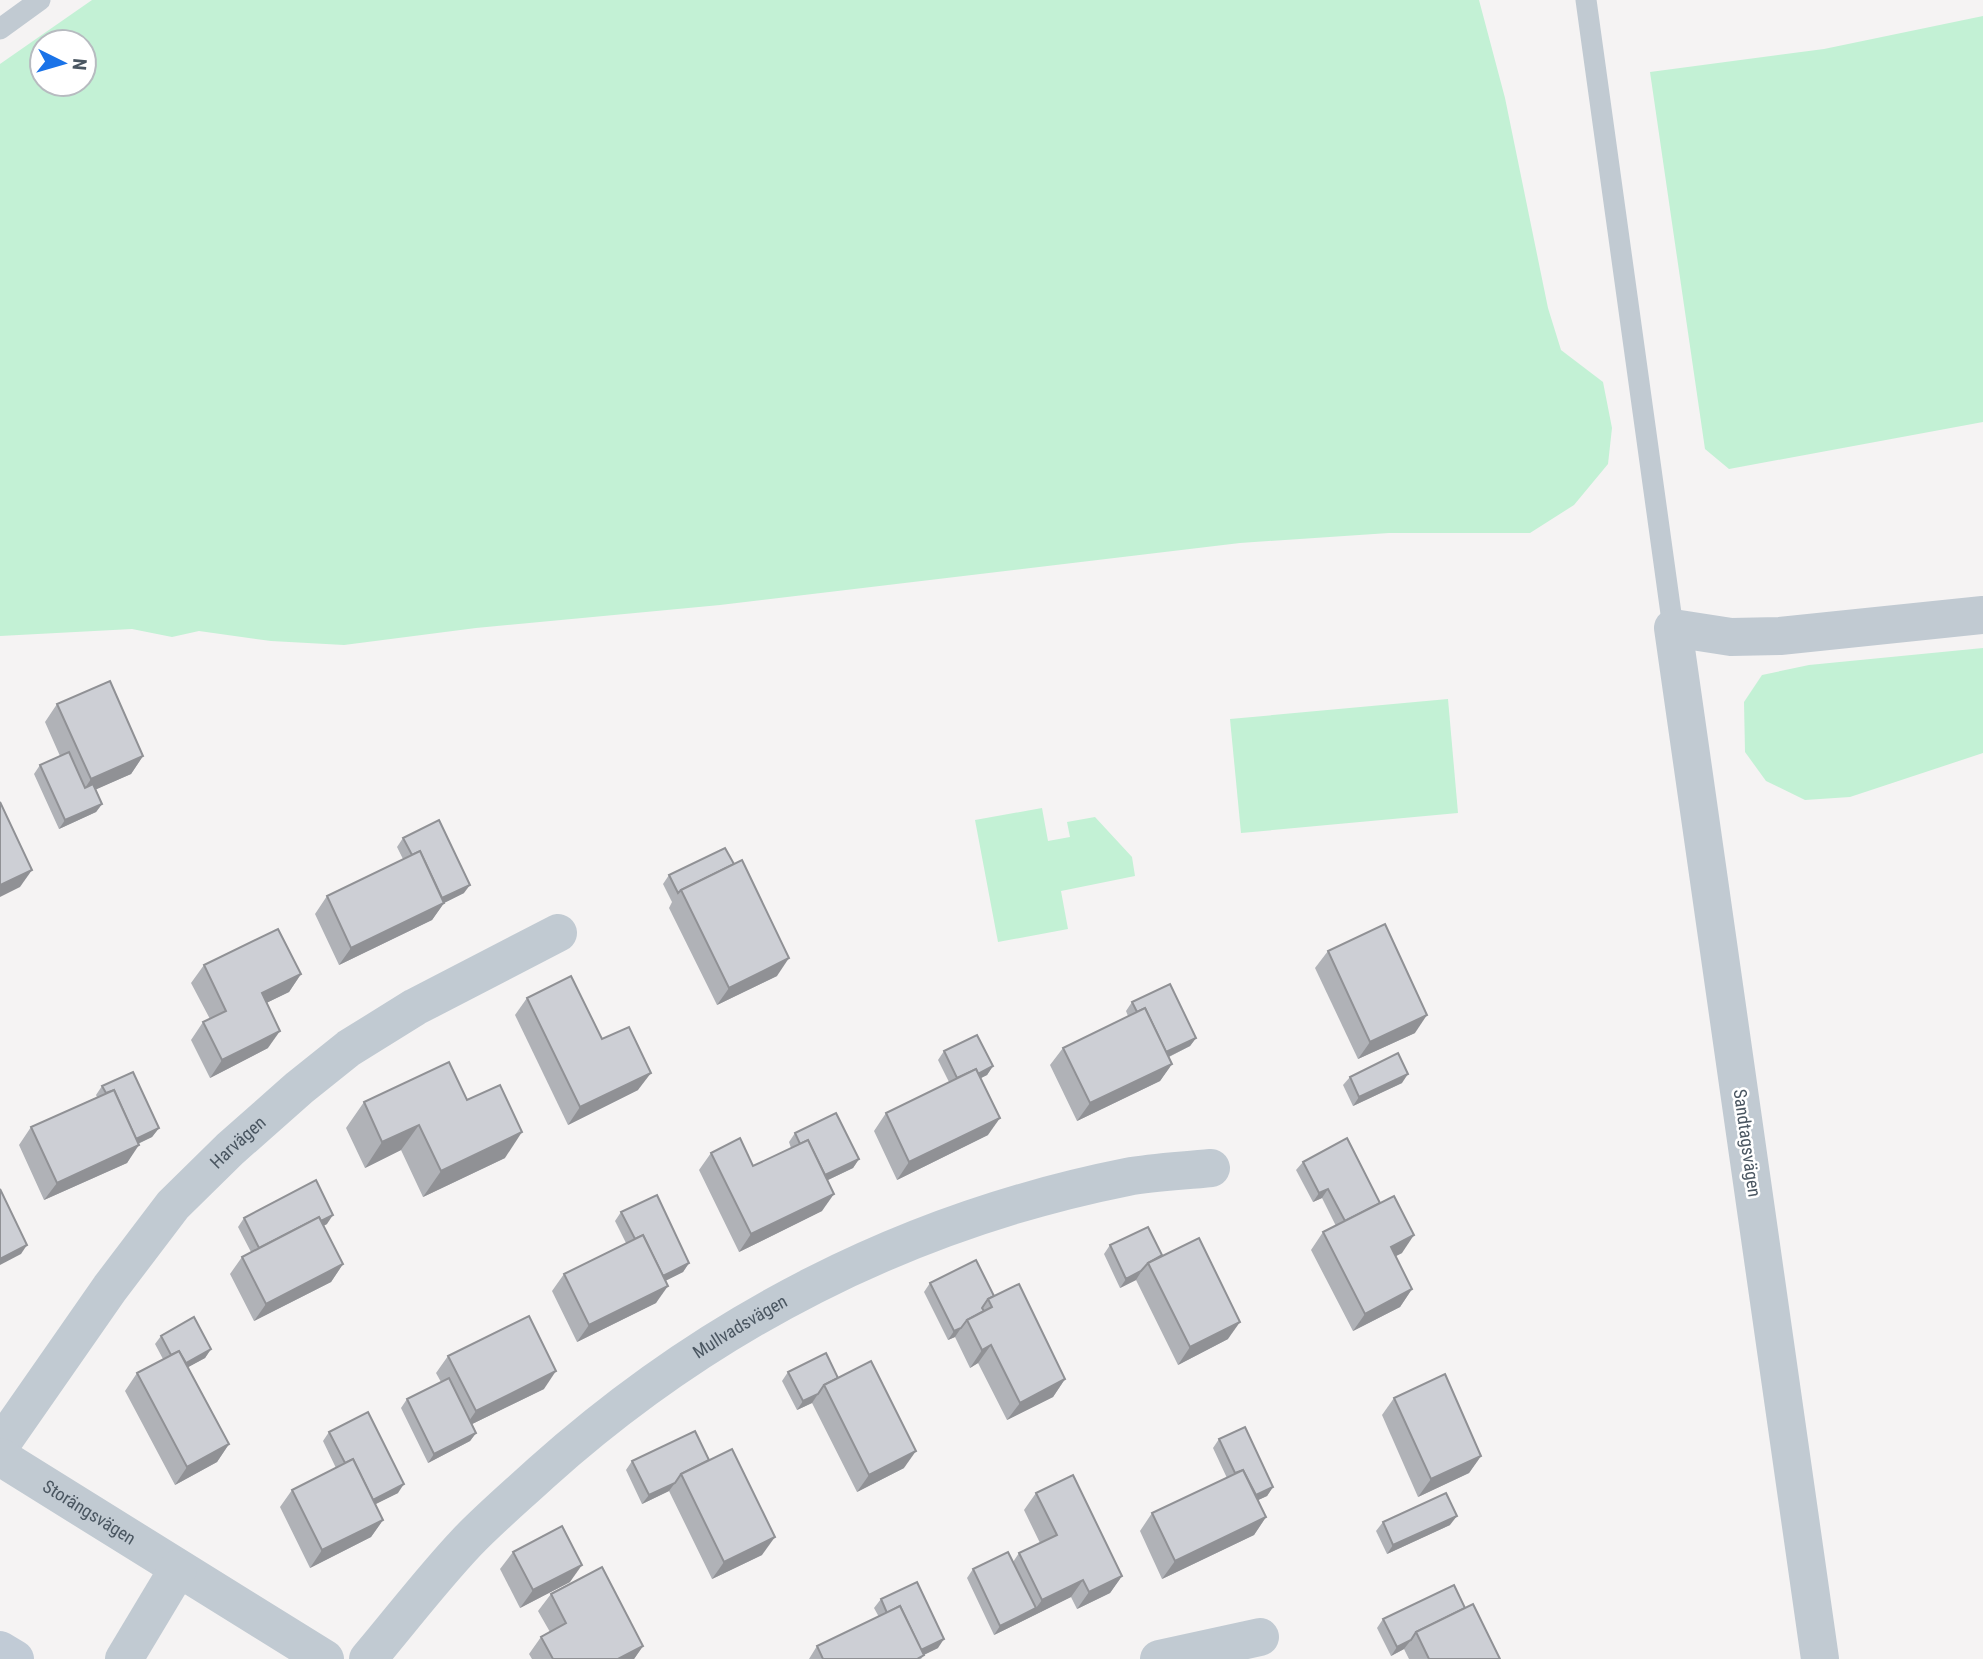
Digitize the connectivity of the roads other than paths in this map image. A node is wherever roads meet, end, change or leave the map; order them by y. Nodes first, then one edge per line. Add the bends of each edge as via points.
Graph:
1 (40, 0) edge
2 (1586, 0) edge
3 (0, 29) edge
4 (1983, 615) edge
5 (1673, 628) junction
6 (558, 933) dead end
7 (1211, 1168) dead end
8 (0, 1446) edge
9 (0, 1457) edge
10 (177, 1569) junction
11 (1260, 1637) dead end
12 (0, 1650) edge
13 (15, 1659) edge
14 (124, 1659) edge
15 (325, 1659) edge
16 (369, 1659) edge
17 (1159, 1659) edge
18 (1820, 1659) edge

1 - 3 lane
2 - 5 lane
4 - 5 street via 1780,636 1731,637
5 - 18 street, Sandtagsvägen
6 - 8 street, Harvägen via 415,1007 349,1048 230,1149 173,1205
7 - 16 street, Mullvadsvägen via 1130,1176 1007,1206 874,1255 762,1312 577,1441 469,1540
9 - 10 street, Storängsvägen
10 - 14 street
10 - 15 street, Storängsvägen
11 - 17 street
12 - 13 street

